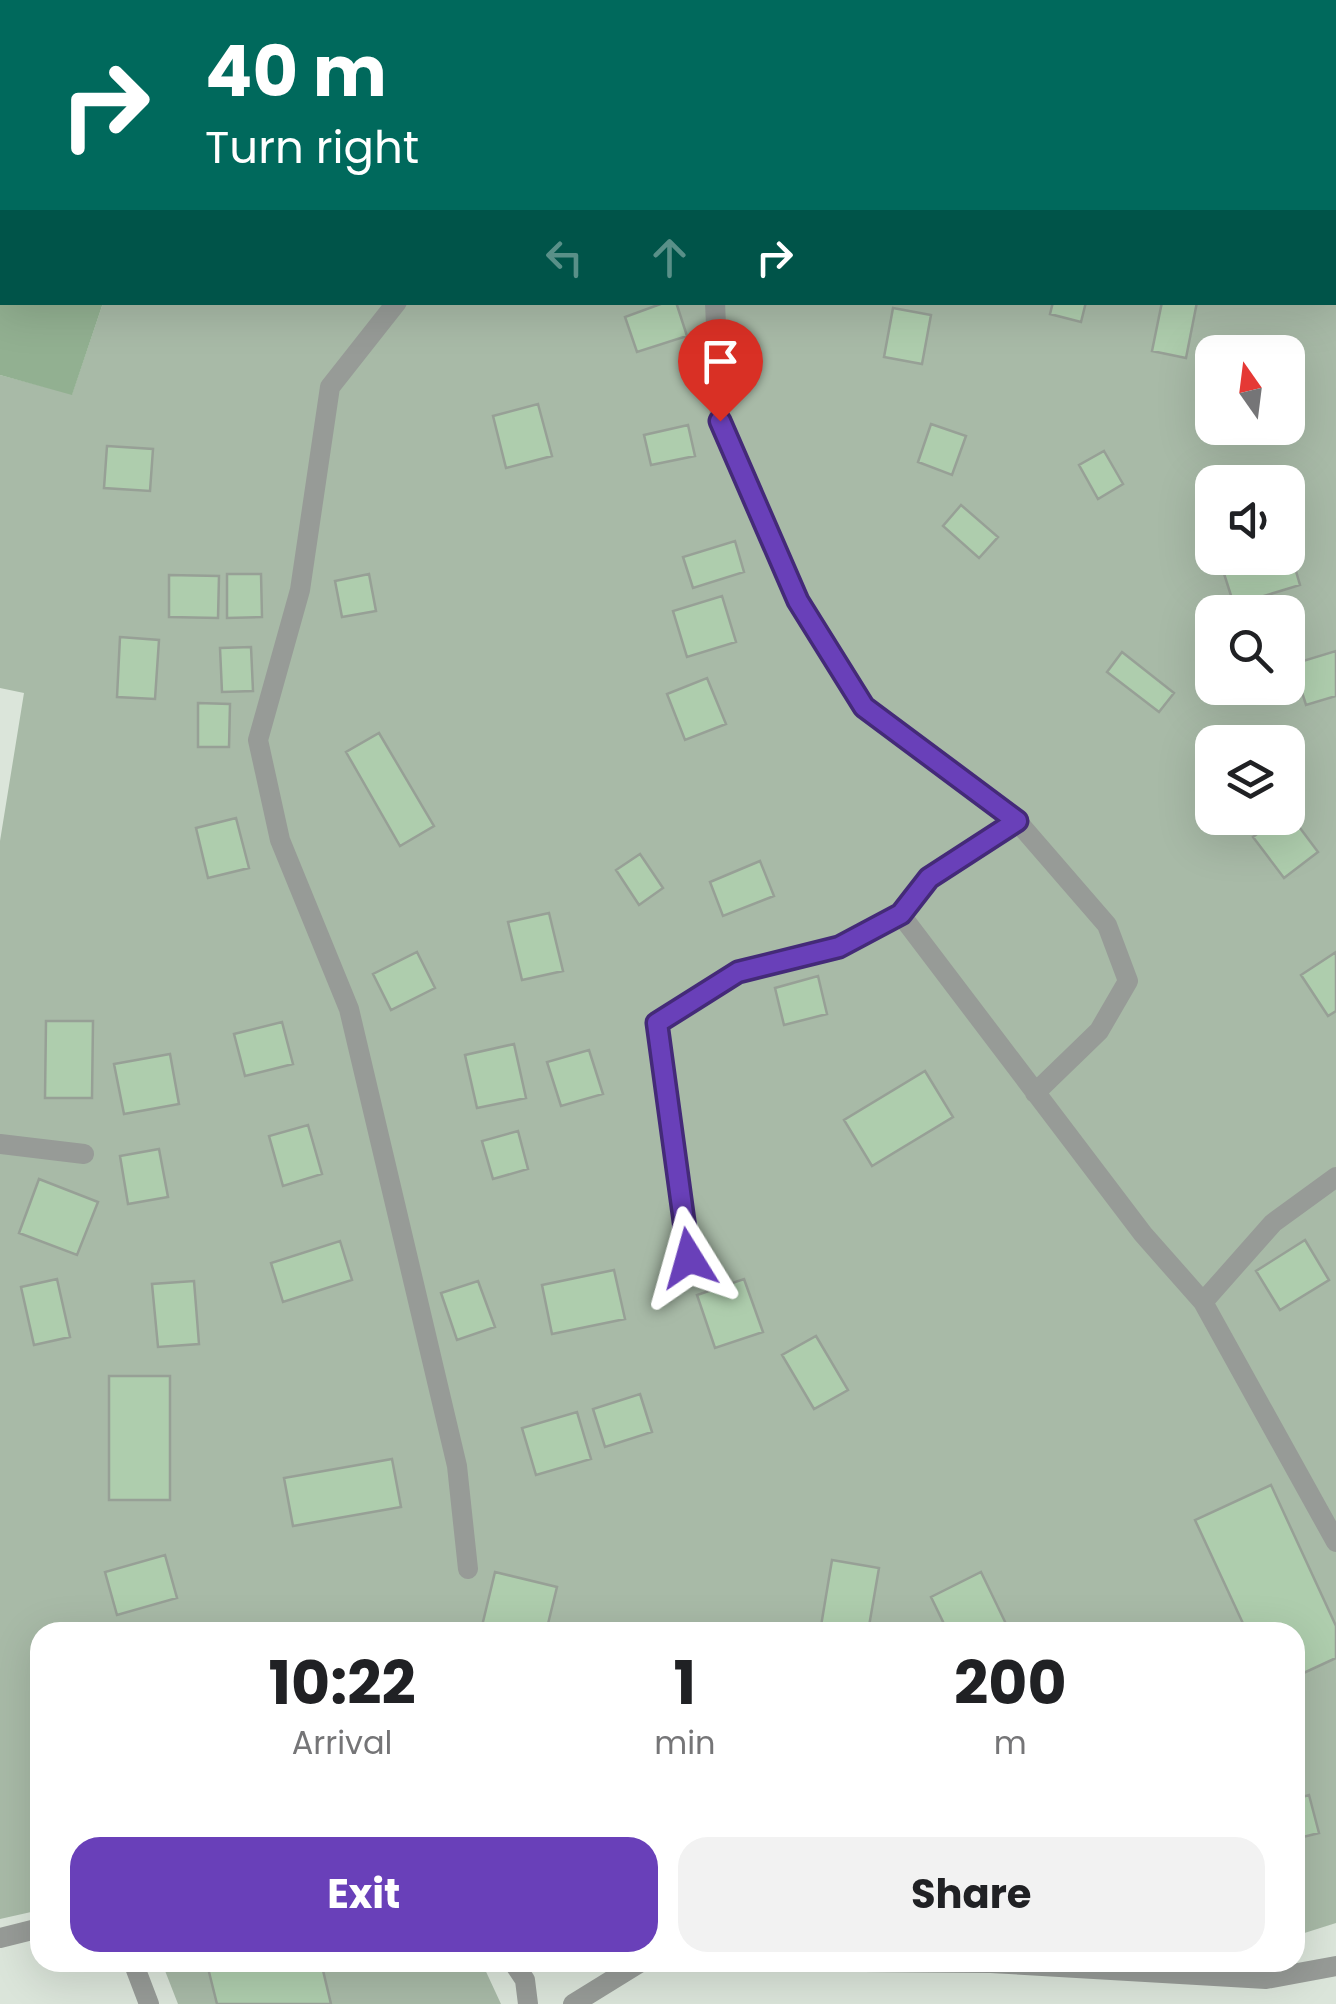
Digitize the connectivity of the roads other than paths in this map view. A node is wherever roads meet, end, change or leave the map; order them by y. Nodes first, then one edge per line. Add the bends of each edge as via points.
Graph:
1 (395, 305) edge
2 (715, 305) edge
3 (1017, 821) junction
4 (901, 914) junction
5 (1035, 1093) junction
6 (0, 1144) edge
7 (84, 1154) dead end
8 (1336, 1176) edge
9 (689, 1258) dead end
10 (1203, 1302) junction
11 (1336, 1542) edge
12 (468, 1569) dead end
13 (30, 1930) edge
14 (0, 1938) edge
15 (1336, 1966) edge
16 (137, 1972) edge
17 (520, 1972) edge
18 (625, 1972) edge
19 (1146, 1972) edge
20 (1304, 1972) edge
21 (1305, 1972) edge
22 (149, 2004) edge
23 (528, 2004) edge
24 (573, 2004) edge

1 - 12 lane via 330,388 300,590 258,740 280,840 349,1009 453,1448
2 - 3 lane via 720,421 798,601 864,707
3 - 4 lane via 929,878
3 - 5 lane via 1107,925 1128,982 1100,1031
4 - 5 lane
4 - 9 lane via 839,947 738,972 657,1023
5 - 10 lane
6 - 7 lane
8 - 10 lane via 1273,1223
10 - 11 lane
13 - 14 lane
15 - 21 lane
16 - 22 lane
17 - 23 lane
18 - 24 lane
19 - 20 lane via 1266,1979

